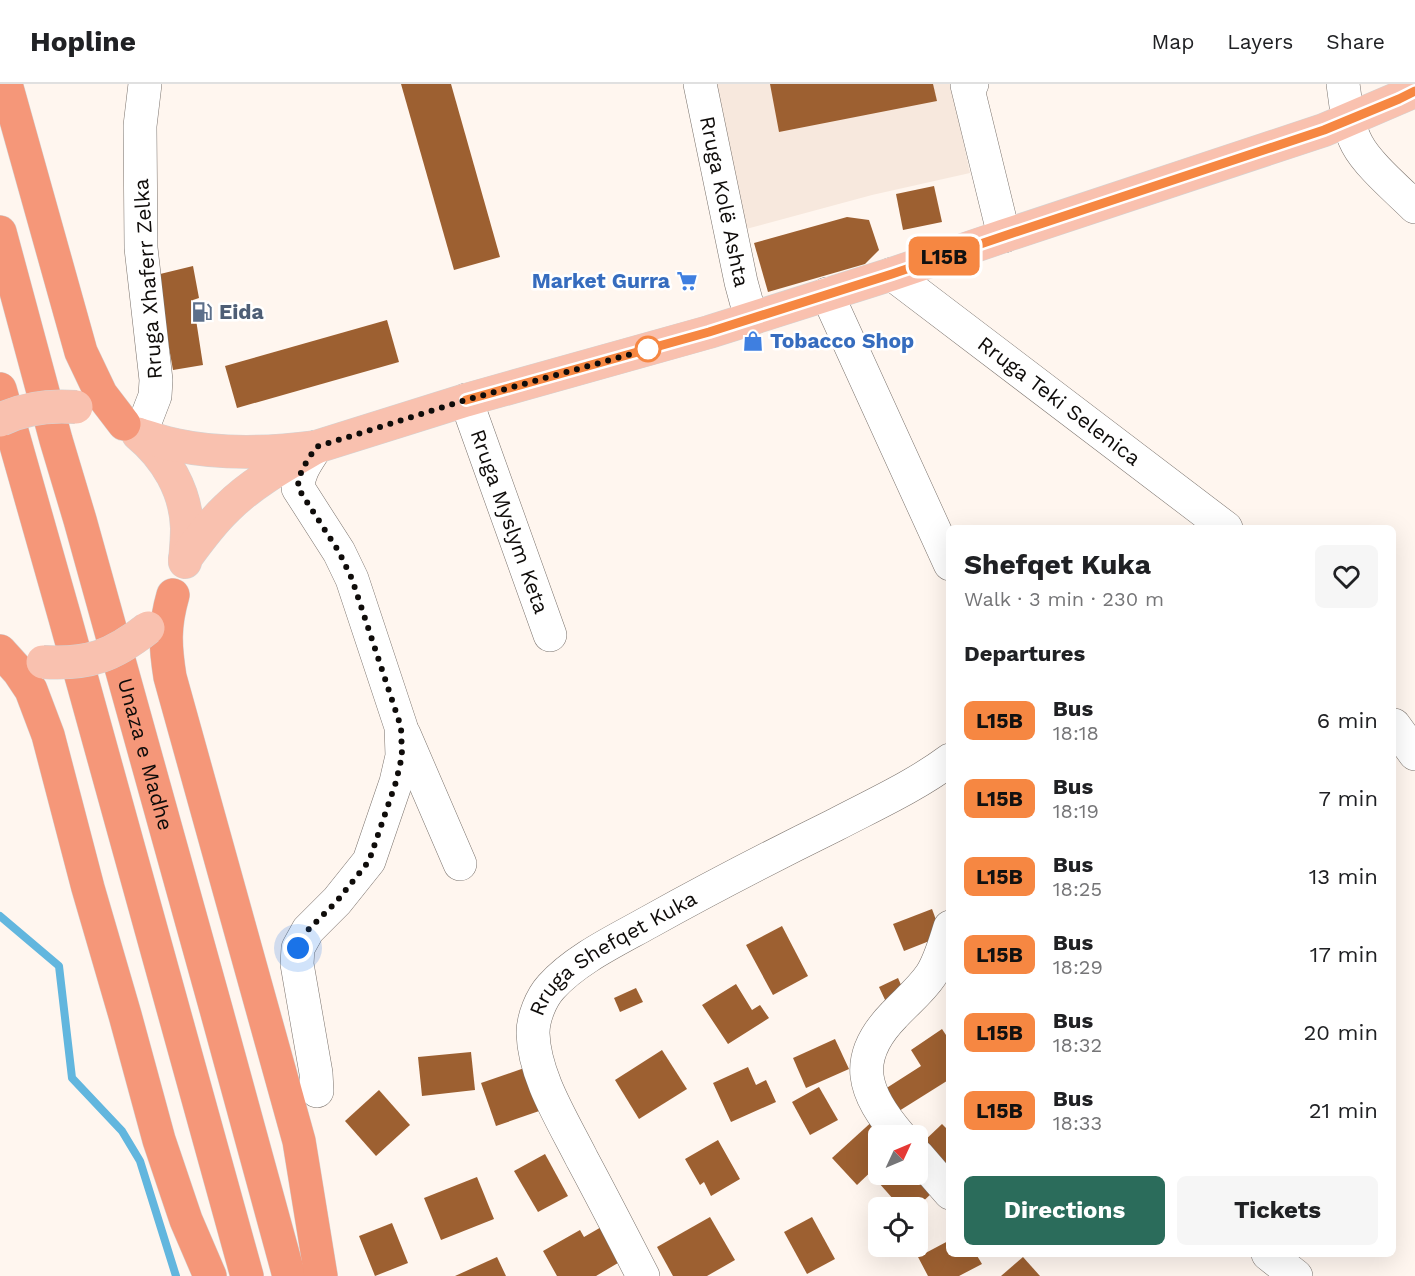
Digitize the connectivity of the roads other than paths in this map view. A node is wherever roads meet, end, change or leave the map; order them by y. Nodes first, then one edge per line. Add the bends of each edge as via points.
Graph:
1 (6, 84) edge
2 (145, 84) edge
3 (700, 84) edge
4 (972, 84) edge
5 (1343, 84) edge
6 (1415, 91) edge
7 (1348, 120) junction
8 (1415, 207) edge
9 (0, 232) edge
10 (1004, 236) junction
11 (892, 274) junction
12 (827, 294) junction
13 (751, 319) junction
14 (0, 389) edge
15 (466, 400) junction
16 (0, 420) edge
17 (132, 429) junction
18 (316, 447) junction
19 (1222, 525) edge
20 (946, 555) edge
21 (185, 559) junction
22 (172, 596) junction
23 (550, 635) dead end
24 (0, 650) edge
25 (401, 727) junction
26 (1396, 728) edge
27 (1415, 754) edge
28 (946, 763) edge
29 (460, 864) dead end
30 (946, 938) edge
31 (317, 1091) dead end
32 (890, 1125) edge
33 (928, 1168) edge
34 (946, 1188) edge
35 (210, 1276) edge
36 (247, 1276) edge
37 (289, 1276) edge
38 (321, 1276) edge
39 (643, 1276) edge

1 - 17 highway via 81,352 101,394
2 - 17 street, Rruga Xhaferr Zelka via 140,126 141,248 156,380 155,396
3 - 13 street, Rruga Kolë Ashta
4 - 10 street via 967,85
5 - 7 street
6 - 7 main road, Rruga Myslym Keta
7 - 8 street via 1367,159
7 - 10 main road, Rruga Myslym Keta
9 - 37 highway, Unaza e Madhe
10 - 11 main road, Rruga Myslym Keta
11 - 12 main road, Rruga Myslym Keta
11 - 19 street, Rruga Teki Selenica
12 - 13 main road, Rruga Myslym Keta
12 - 20 street
13 - 15 main road, Rruga Myslym Keta
14 - 36 highway, Unaza e Madhe
15 - 18 main road
15 - 23 street, Rruga Myslym Keta
16 - 17 main road, bridge via 32,408 76,407 99,412
17 - 18 main road via 176,446 212,450 279,452
17 - 21 main road via 154,448 180,490 187,525
18 - 21 main road via 231,504
18 - 25 street via 303,468 298,488 352,579
21 - 22 main road
22 - 24 main road, bridge via 148,628 130,642 89,660 43,662
22 - 38 highway via 165,643 170,676 298,1141
24 - 35 highway via 31,690 48,735 159,1140
25 - 29 street
25 - 31 street via 402,756 396,782 369,861 308,930 298,948 297,964
26 - 27 street
28 - 39 street, Rruga Shefqet Kuka via 594,953 550,988 538,1007 533,1031 537,1061 555,1106
30 - 32 street via 933,973 878,1032 868,1051 866,1074 872,1096
33 - 34 street

